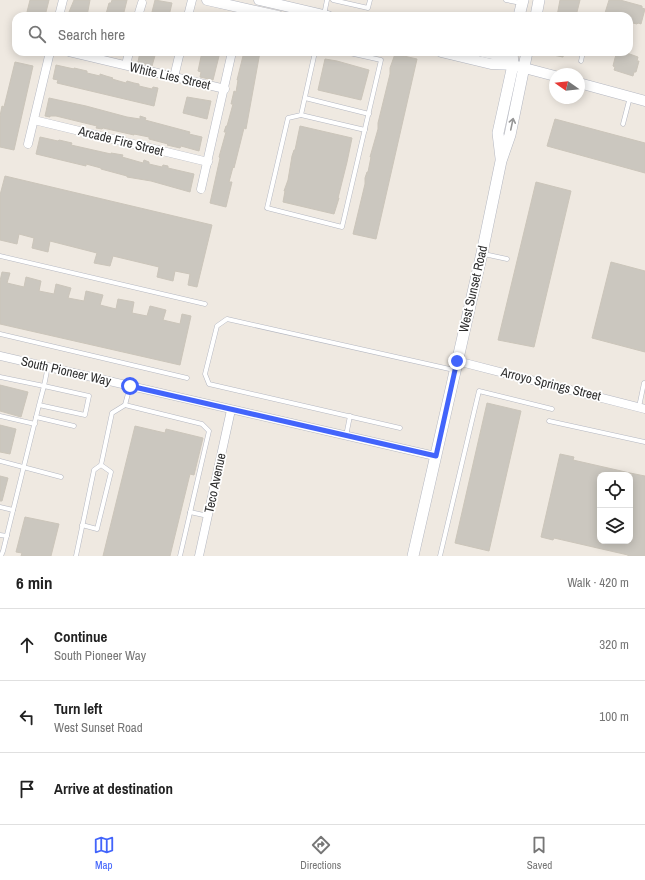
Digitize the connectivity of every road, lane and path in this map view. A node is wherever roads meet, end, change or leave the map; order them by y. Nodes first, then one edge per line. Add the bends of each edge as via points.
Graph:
1 (63, 0) edge
2 (192, 0) edge
3 (207, 0) edge
4 (260, 0) edge
5 (328, 0) edge
6 (333, 0) edge
7 (370, 0) edge
8 (506, 0) edge
9 (539, 0) edge
10 (350, 2) edge
11 (523, 2) edge
12 (142, 3) dead end
13 (60, 12) edge
14 (139, 12) edge
15 (189, 12) edge
16 (260, 12) edge
17 (309, 12) edge
18 (326, 12) edge
19 (521, 12) edge
20 (537, 12) edge
21 (49, 56) edge
22 (85, 56) edge
23 (128, 56) edge
24 (179, 56) edge
25 (231, 56) edge
26 (314, 56) edge
27 (362, 56) edge
28 (458, 56) edge
29 (497, 56) edge
30 (514, 56) edge
31 (525, 56) edge
32 (582, 56) edge
33 (581, 61) dead end
34 (126, 66) junction
35 (518, 66) junction
36 (549, 74) edge
37 (174, 77) junction
38 (585, 85) edge
39 (225, 89) junction
40 (305, 98) junction
41 (630, 98) junction
42 (645, 102) edge
43 (369, 114) junction
44 (301, 115) junction
45 (34, 120) junction
46 (623, 124) dead end
47 (365, 130) junction
48 (28, 144) dead end
49 (208, 162) junction
50 (201, 189) dead end
51 (482, 253) junction
52 (0, 256) edge
53 (507, 259) dead end
54 (205, 304) dead end
55 (0, 334) edge
56 (0, 356) edge
57 (48, 366) junction
58 (456, 366) junction
59 (0, 377) edge
60 (187, 378) dead end
61 (644, 383) dead end
62 (44, 386) junction
63 (130, 386) junction
64 (125, 404) junction
65 (39, 405) junction
66 (642, 408) edge
67 (552, 409) dead end
68 (231, 410) junction
69 (0, 416) edge
70 (350, 416) junction
71 (36, 417) junction
72 (549, 421) dead end
73 (35, 424) junction
74 (74, 426) dead end
75 (400, 428) dead end
76 (346, 436) junction
77 (645, 442) edge
78 (436, 456) junction
79 (0, 461) edge
80 (100, 465) junction
81 (24, 467) junction
82 (61, 477) dead end
83 (0, 507) edge
84 (13, 510) junction
85 (190, 512) junction
86 (208, 516) junction
87 (82, 525) junction
88 (0, 535) edge
89 (7, 536) junction
90 (0, 556) edge
91 (76, 556) edge
92 (180, 556) edge
93 (199, 556) edge
94 (413, 556) edge
95 (440, 556) edge

1 - 13 street
2 - 15 street
3 - 16 street
4 - 17 street
5 - 18 lane
6 - 10 lane
7 - 10 lane via 368,8
8 - 11 lane
9 - 20 main road
11 - 19 main road
12 - 14 street
21 - 45 street
22 - 34 street, White Lies Street
23 - 34 street
24 - 37 street
25 - 39 street
26 - 40 lane
27 - 43 lane via 381,60
28 - 35 street via 491,64
29 - 35 street
30 - 35 main road, West Sunset Road
31 - 35 main road, West Sunset Road
32 - 33 lane
34 - 37 street, White Lies Street
35 - 36 street
35 - 51 main road, West Sunset Road via 498,133 501,162
37 - 39 street, White Lies Street
38 - 41 street
39 - 49 street
40 - 43 lane
40 - 44 lane
41 - 42 street
41 - 46 lane
43 - 47 lane
44 - 47 lane
44 - 47 lane via 288,118 267,208 342,227
45 - 48 street
45 - 49 street, Arcade Fire Street
49 - 50 street
51 - 53 lane
51 - 58 main road, West Sunset Road
52 - 54 lane
55 - 60 lane
56 - 57 street, South Pioneer Way
57 - 62 lane
57 - 63 street, South Pioneer Way
58 - 66 street, Arroyo Springs Street
58 - 70 lane via 227,319 217,326 205,374 209,384
58 - 78 main road, West Sunset Road
59 - 62 lane
61 - 66 lane
62 - 65 lane
62 - 65 lane via 89,396 85,415
63 - 64 lane
63 - 68 street, South Pioneer Way
64 - 80 lane via 112,413
64 - 85 lane via 202,424 209,431
65 - 71 lane
67 - 95 lane via 479,391
68 - 76 street, South Pioneer Way
68 - 86 street, Teco Avenue
69 - 73 lane
70 - 75 lane
70 - 76 lane
71 - 73 lane
71 - 74 lane
72 - 77 lane
73 - 81 lane
76 - 78 street, South Pioneer Way
78 - 94 main road, West Sunset Road
79 - 81 lane
80 - 87 lane via 94,470
80 - 87 lane via 110,472 97,529
81 - 82 lane
81 - 84 lane
83 - 84 lane
84 - 89 lane
85 - 86 lane
85 - 92 lane
86 - 93 street, Teco Avenue
87 - 91 lane
88 - 89 lane
89 - 90 lane

